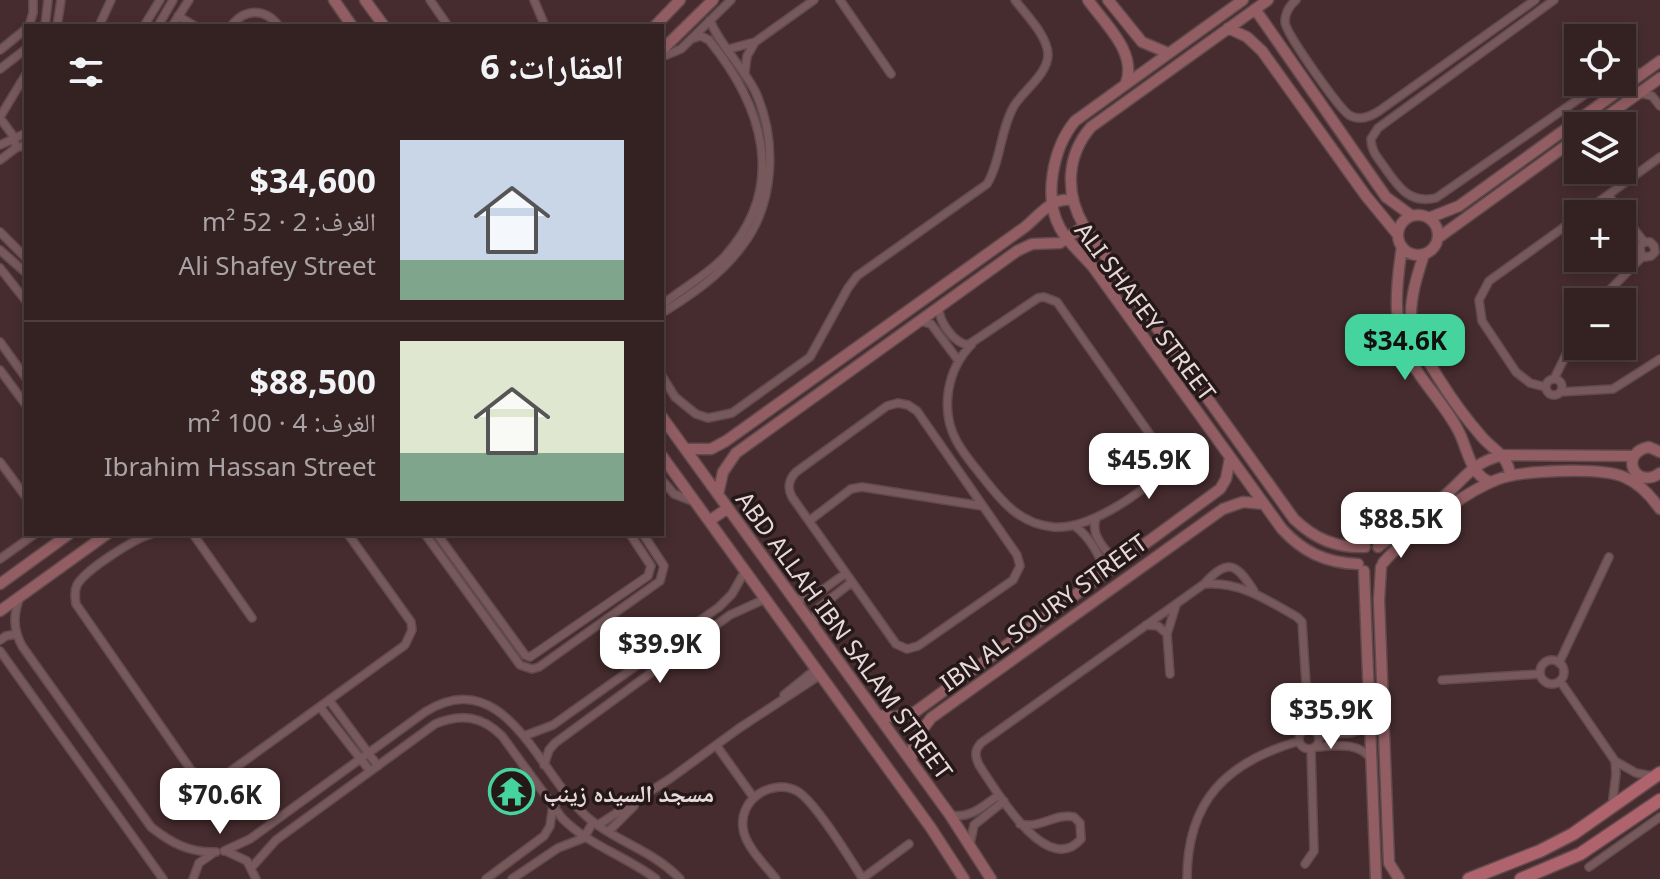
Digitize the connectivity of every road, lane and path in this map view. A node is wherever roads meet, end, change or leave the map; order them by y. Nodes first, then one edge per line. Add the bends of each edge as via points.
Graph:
1 (33, 0) edge
2 (48, 0) edge
3 (61, 0) edge
4 (111, 0) edge
5 (160, 0) edge
6 (173, 0) edge
7 (189, 0) edge
8 (334, 0) edge
9 (365, 0) edge
10 (430, 0) edge
11 (534, 0) edge
12 (680, 0) edge
13 (713, 0) edge
14 (731, 0) edge
15 (814, 0) edge
16 (840, 0) edge
17 (1015, 0) edge
18 (1088, 0) edge
19 (1108, 0) edge
20 (1268, 0) edge
21 (1296, 0) edge
22 (1535, 0) edge
23 (1554, 0) edge
24 (1237, 2) edge
25 (1255, 9) junction
26 (33, 13) junction
27 (49, 14) junction
28 (178, 16) junction
29 (710, 20) junction
30 (29, 24) edge
31 (46, 24) edge
32 (57, 24) edge
33 (100, 24) edge
34 (145, 24) edge
35 (159, 24) edge
36 (174, 24) edge
37 (192, 24) edge
38 (233, 24) edge
39 (278, 24) edge
40 (351, 24) edge
41 (383, 24) edge
42 (447, 24) edge
43 (544, 24) edge
44 (657, 24) edge
45 (1228, 28) junction
46 (24, 30) edge
47 (721, 38) junction
48 (1190, 38) junction
49 (691, 39) junction
50 (755, 42) junction
51 (713, 44) junction
52 (664, 48) edge
53 (729, 49) junction
54 (1198, 49) junction
55 (0, 50) edge
56 (24, 51) edge
57 (1168, 53) junction
58 (664, 56) edge
59 (1660, 61) edge
60 (739, 63) junction
61 (0, 69) edge
62 (731, 69) junction
63 (1314, 69) junction
64 (745, 72) junction
65 (1636, 72) edge
66 (1644, 73) junction
67 (891, 74) dead end
68 (24, 77) edge
69 (1320, 77) junction
70 (1660, 78) edge
71 (1304, 82) junction
72 (1126, 83) junction
73 (1639, 93) junction
74 (1583, 96) edge
75 (1660, 106) edge
76 (1613, 112) edge
77 (0, 118) edge
78 (24, 134) edge
79 (14, 137) junction
80 (1, 141) edge
81 (24, 146) edge
82 (1564, 147) edge
83 (16, 148) junction
84 (3, 157) edge
85 (1660, 157) edge
86 (1608, 195) junction
87 (1071, 200) junction
88 (1601, 200) edge
89 (1051, 204) junction
90 (1412, 216) junction
91 (1429, 218) junction
92 (1084, 226) junction
93 (1564, 227) edge
94 (0, 232) edge
95 (1398, 235) junction
96 (1438, 238) junction
97 (1067, 239) junction
98 (1644, 242) junction
99 (1402, 247) junction
100 (1658, 249) edge
101 (0, 250) edge
102 (1424, 254) junction
103 (24, 256) edge
104 (730, 256) junction
105 (1643, 256) junction
106 (0, 268) edge
107 (24, 271) edge
108 (1612, 288) edge
109 (24, 298) edge
110 (664, 304) edge
111 (939, 306) junction
112 (664, 312) edge
113 (918, 322) junction
114 (955, 337) junction
115 (0, 342) edge
116 (946, 344) junction
117 (972, 344) junction
118 (1564, 359) edge
119 (1660, 359) edge
120 (958, 360) junction
121 (0, 370) edge
122 (24, 375) edge
123 (664, 379) edge
124 (1554, 379) junction
125 (1545, 387) junction
126 (1560, 392) junction
127 (24, 402) edge
128 (664, 420) edge
129 (1660, 440) edge
130 (685, 449) junction
131 (1655, 449) edge
132 (1503, 455) junction
133 (1634, 456) junction
134 (1230, 458) junction
135 (664, 459) edge
136 (0, 462) edge
137 (1473, 467) junction
138 (1660, 473) edge
139 (1510, 475) junction
140 (1638, 480) junction
141 (1490, 482) junction
142 (664, 485) edge
143 (24, 494) edge
144 (718, 494) junction
145 (696, 502) junction
146 (1264, 504) junction
147 (982, 506) junction
148 (728, 508) junction
149 (1660, 509) edge
150 (1098, 518) junction
151 (709, 521) junction
152 (809, 521) junction
153 (1075, 526) junction
154 (32, 536) edge
155 (66, 536) edge
156 (104, 536) edge
157 (146, 536) edge
158 (194, 536) edge
159 (349, 536) edge
160 (439, 536) edge
161 (631, 536) edge
162 (644, 536) edge
163 (427, 537) edge
164 (55, 545) junction
165 (1365, 547) junction
166 (1378, 547) junction
167 (1138, 551) junction
168 (1609, 557) dead end
169 (0, 559) edge
170 (1124, 561) junction
171 (67, 562) junction
172 (1146, 563) junction
173 (1382, 565) junction
174 (1361, 568) junction
175 (745, 571) junction
176 (846, 573) junction
177 (1102, 577) junction
178 (852, 582) junction
179 (0, 584) edge
180 (1204, 584) junction
181 (1255, 593) junction
182 (20, 596) junction
183 (765, 599) junction
184 (794, 599) junction
185 (1177, 603) junction
186 (600, 610) junction
187 (0, 611) edge
188 (252, 618) dead end
189 (607, 619) junction
190 (584, 621) junction
191 (1146, 625) junction
192 (814, 627) junction
193 (591, 631) junction
194 (16, 634) junction
195 (1167, 634) junction
196 (0, 640) edge
197 (1011, 642) junction
198 (0, 651) edge
199 (1019, 654) junction
200 (1559, 663) junction
201 (818, 672) junction
202 (1170, 674) dead end
203 (1540, 674) junction
204 (1442, 680) dead end
205 (1560, 681) junction
206 (329, 700) junction
207 (320, 707) junction
208 (499, 711) junction
209 (878, 715) junction
210 (1384, 725) junction
211 (492, 726) junction
212 (1370, 726) junction
213 (1309, 729) junction
214 (1318, 735) junction
215 (524, 736) junction
216 (1299, 741) junction
217 (716, 745) junction
218 (1313, 748) junction
219 (368, 753) junction
220 (360, 759) junction
221 (1371, 759) junction
222 (911, 761) junction
223 (1615, 761) junction
224 (544, 765) junction
225 (378, 766) junction
226 (370, 771) junction
227 (1658, 775) edge
228 (567, 797) junction
229 (754, 798) junction
230 (1002, 798) junction
231 (1660, 800) edge
232 (638, 801) junction
233 (553, 805) junction
234 (1612, 809) junction
235 (950, 815) junction
236 (1660, 817) edge
237 (595, 824) junction
238 (1020, 824) junction
239 (609, 831) junction
240 (584, 838) junction
241 (909, 844) dead end
242 (970, 845) junction
243 (220, 852) junction
244 (1305, 864) dead end
245 (252, 867) junction
246 (1589, 867) dead end
247 (160, 877) edge
248 (863, 878) edge
249 (193, 879) edge
250 (256, 879) edge
251 (486, 879) edge
252 (512, 879) edge
253 (656, 879) edge
254 (680, 879) edge
255 (776, 879) edge
256 (964, 879) edge
257 (991, 879) edge
258 (1187, 879) edge
259 (1376, 879) edge
260 (1399, 879) edge
261 (1469, 879) edge
262 (1521, 879) edge

1 - 26 street
2 - 27 street
3 - 32 street
4 - 33 street
5 - 34 street
6 - 35 street
7 - 28 street
8 - 40 street
9 - 41 street
10 - 42 street
11 - 43 street
12 - 44 street
13 - 52 street
14 - 29 street
15 - 50 street
16 - 67 street
17 - 123 street via 1043,37 1048,56 1008,118 987,184 857,276 810,357 732,413 708,418 696,414
18 - 72 street via 1126,54
19 - 57 street via 1142,42
20 - 25 street, ALI SHAFEY STREET
21 - 63 street via 1287,12 1287,30
22 - 69 street via 1372,116 1348,114
23 - 74 street via 1378,128 1371,139 1374,152 1400,190 1421,200 1436,198
24 - 48 street, ALI SHAFEY STREET
25 - 45 street, ALI SHAFEY STREET
25 - 71 street
26 - 27 street
26 - 30 street
27 - 31 street
28 - 36 street
28 - 37 street
29 - 47 street
29 - 49 street
38 - 39 street via 255,11
45 - 54 street, ALI SHAFEY STREET
45 - 95 street via 1262,51
46 - 55 street
47 - 51 street
47 - 53 street
48 - 54 street
48 - 57 street, ALI SHAFEY STREET
49 - 51 street via 706,37
49 - 58 street
50 - 53 street
50 - 64 street
51 - 62 street
53 - 60 street
54 - 87 street, ALI SHAFEY STREET via 1087,132 1071,169
56 - 61 street
57 - 72 street, ALI SHAFEY STREET
59 - 66 street
60 - 62 street
60 - 64 street
62 - 104 street via 754,111 762,166 754,207
63 - 69 street
63 - 71 street
64 - 104 street via 764,118 769,167 759,216 748,238
65 - 66 street
66 - 91 street via 1459,206
68 - 77 street
69 - 71 street
70 - 73 street
71 - 90 street via 1386,197
72 - 89 street, ALI SHAFEY STREET via 1083,114 1063,138
73 - 75 street via 1652,96
73 - 76 street
77 - 79 street
78 - 79 street
79 - 80 street
79 - 83 street
80 - 84 street
81 - 83 street
82 - 96 street
83 - 84 street
85 - 86 street
86 - 88 street
86 - 98 street
87 - 89 street
87 - 92 street, ALI SHAFEY STREET
89 - 97 street, ALI SHAFEY STREET
89 - 130 street via 726,441 711,449
90 - 91 street
90 - 95 street
91 - 96 street
92 - 97 street
92 - 165 street, ALI SHAFEY STREET via 1294,519 1326,542
93 - 125 street via 1489,281 1479,300 1482,321 1516,372
94 - 103 street
95 - 99 street
96 - 102 street
97 - 111 street via 1025,246
97 - 134 street, ALI SHAFEY STREET via 1093,267
98 - 100 street
98 - 105 street via 1639,249
99 - 102 street
99 - 137 street via 1395,298 1400,336 1455,425
100 - 105 street
101 - 107 street
102 - 132 street via 1411,303 1418,345 1480,435
104 - 110 street
104 - 112 street via 714,276
105 - 108 street
106 - 109 street
111 - 113 street
111 - 114 street via 940,318
113 - 116 street via 931,324
113 - 144 street via 736,453 723,472
114 - 116 street
114 - 117 street via 961,344
115 - 122 street
116 - 120 street
117 - 120 street
117 - 150 street via 1038,298 1051,298 1061,307 1165,458 1156,478
118 - 124 street
119 - 126 street via 1613,389
120 - 153 street via 947,402 950,427 961,449 1002,502 1020,516 1052,527
121 - 127 street
124 - 125 street
124 - 126 street via 1561,384
125 - 126 street via 1551,395
128 - 130 street, ABD ALLAH IBN SALAM STREET
129 - 131 street
130 - 144 street, ABD ALLAH IBN SALAM STREET
131 - 133 street via 1640,449
132 - 133 street
132 - 137 street
132 - 139 street
133 - 140 street
134 - 146 street, ALI SHAFEY STREET
134 - 167 street, IBN AL SOURY STREET via 1220,489
135 - 145 street, ABD ALLAH IBN SALAM STREET
136 - 143 street
137 - 141 street
137 - 166 street
138 - 140 street
139 - 140 street via 1608,473
139 - 141 street
140 - 149 street
141 - 173 street via 1403,543
142 - 145 street
144 - 148 street, ABD ALLAH IBN SALAM STREET
145 - 151 street, ABD ALLAH IBN SALAM STREET
146 - 172 street, IBN AL SOURY STREET via 1243,502 1223,509
146 - 174 street, ALI SHAFEY STREET via 1303,549
147 - 152 street via 858,487
147 - 152 street via 917,411 898,403 793,475 790,493
147 - 178 street via 1017,555 1019,571 915,648 896,644
148 - 151 street
148 - 184 street, ABD ALLAH IBN SALAM STREET
150 - 153 street
150 - 170 street via 1095,534 1112,557
151 - 175 street, ABD ALLAH IBN SALAM STREET
152 - 176 street
153 - 177 street via 1103,565
154 - 169 street
155 - 164 street
156 - 171 street
157 - 207 street via 84,577 74,594 191,770 205,778 221,777
158 - 188 street
159 - 206 street via 412,630 405,645
160 - 190 street via 525,655 536,656
161 - 186 street via 650,562 650,573
162 - 189 street via 662,561 663,576
163 - 193 street via 523,667 536,669
164 - 171 street
164 - 179 street
165 - 166 street
165 - 174 street via 1358,554
166 - 173 street
167 - 170 street, IBN AL SOURY STREET
167 - 172 street
168 - 200 street
170 - 177 street, IBN AL SOURY STREET
171 - 182 street
172 - 199 street, IBN AL SOURY STREET
173 - 174 street via 1374,572
173 - 210 street
174 - 212 street
175 - 183 street, ABD ALLAH IBN SALAM STREET
175 - 215 street via 719,607 553,725
176 - 178 street
176 - 184 street via 810,599
177 - 197 street, IBN AL SOURY STREET
178 - 192 street via 816,610
180 - 181 street via 1231,584
180 - 181 street via 1231,567 1242,572
180 - 185 street
181 - 213 street via 1302,622
182 - 187 street
182 - 194 street
183 - 201 street, ABD ALLAH IBN SALAM STREET
183 - 224 street via 730,615 555,743
184 - 192 street, ABD ALLAH IBN SALAM STREET
185 - 191 street
185 - 195 street
186 - 189 street
186 - 190 street
189 - 193 street
190 - 193 street
191 - 195 street
191 - 230 street via 976,749 975,758
192 - 209 street, ABD ALLAH IBN SALAM STREET
194 - 196 street
194 - 243 street via 151,827 182,847
195 - 202 street
197 - 199 street
197 - 209 street, IBN AL SOURY STREET via 915,712
198 - 247 street
199 - 222 street, IBN AL SOURY STREET via 924,724
200 - 203 street via 1548,661
200 - 205 street via 1564,672
201 - 217 street
201 - 256 street, ABD ALLAH IBN SALAM STREET
203 - 204 street
203 - 205 street via 1548,684
205 - 223 street
206 - 207 street
206 - 219 street
207 - 220 street
208 - 211 street
208 - 215 street
208 - 219 street via 476,701 436,705
209 - 222 street, ABD ALLAH IBN SALAM STREET
210 - 212 street
210 - 260 street via 1389,863
211 - 225 street via 479,719 449,719
211 - 233 street
212 - 214 street
212 - 221 street
213 - 214 street
213 - 216 street via 1301,732
214 - 218 street
215 - 224 street
216 - 218 street via 1304,748
216 - 258 street via 1247,760 1216,788 1195,824
217 - 229 street
217 - 232 street
218 - 221 street via 1352,746
218 - 244 street via 1314,851
219 - 220 street
219 - 225 street
220 - 226 street
220 - 243 street via 250,839
221 - 259 street
222 - 235 street, ABD ALLAH IBN SALAM STREET
223 - 227 street via 1636,773
223 - 234 street
224 - 228 street
225 - 226 street
226 - 245 street via 276,840
227 - 234 main road
228 - 233 street
228 - 237 street
229 - 248 street via 773,787 804,796
229 - 255 street via 743,827
230 - 235 street via 974,813
230 - 238 street
230 - 242 street via 974,825
231 - 262 main road via 1580,854
232 - 237 street
232 - 239 street
233 - 240 street
233 - 251 street via 544,836
234 - 261 main road via 1557,843
235 - 242 street, ABD ALLAH IBN SALAM STREET
236 - 246 street
237 - 239 street
237 - 240 street
238 - 238 street via 1034,841 1050,848 1071,848 1081,839 1074,817
239 - 254 street
240 - 252 street via 558,848
240 - 253 street
241 - 248 street
242 - 257 street, ABD ALLAH IBN SALAM STREET
243 - 245 street via 240,855
243 - 249 street via 199,863
245 - 250 street

